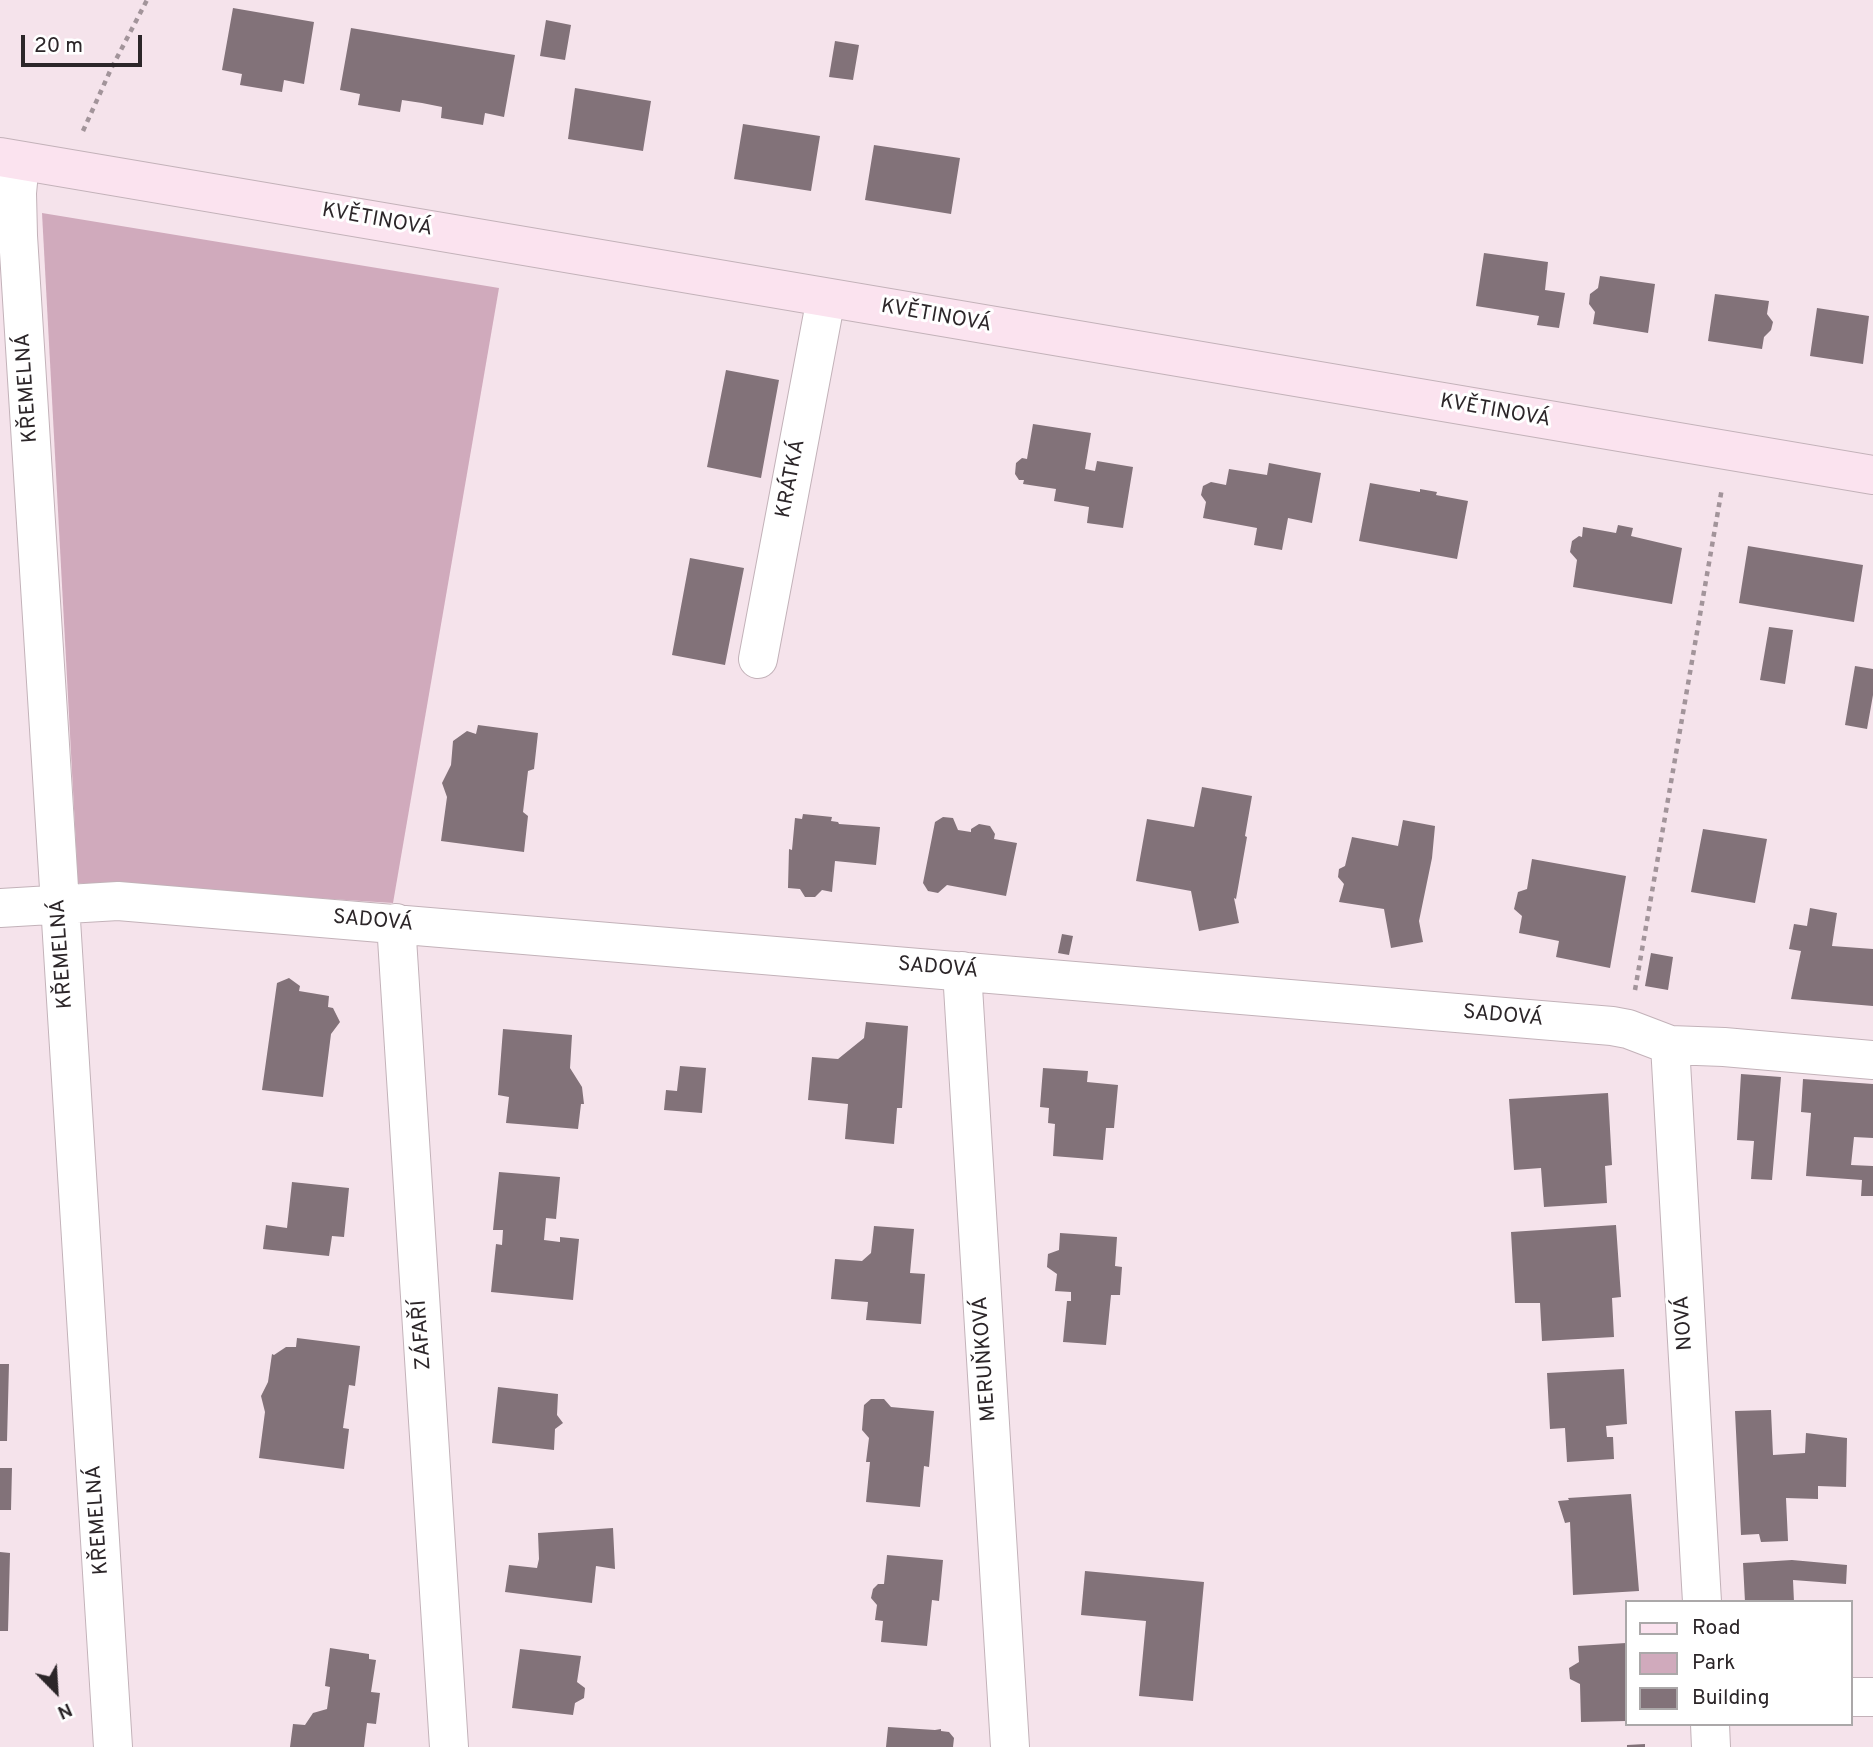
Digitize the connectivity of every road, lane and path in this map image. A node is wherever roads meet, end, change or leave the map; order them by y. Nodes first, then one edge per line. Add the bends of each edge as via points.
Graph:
1 (148, 0) edge
2 (10, 159) edge
3 (72, 169) junction
4 (826, 298) junction
5 (1873, 475) edge
6 (1723, 483) dead end
7 (758, 659) dead end
8 (60, 905) junction
9 (0, 908) edge
10 (396, 923) junction
11 (962, 971) junction
12 (1628, 1029) junction
13 (1670, 1045) junction
14 (1873, 1060) edge
15 (1702, 1600) edge
16 (1852, 1697) edge
17 (1873, 1698) edge
18 (1710, 1726) edge
19 (113, 1747) edge
20 (449, 1747) edge
21 (1010, 1747) edge
22 (1711, 1747) edge

1 - 3 path via 83,129
2 - 3 main road, KVĚTINOVÁ
2 - 8 street, KŘEMELNÁ via 17,180
3 - 4 main road, KVĚTINOVÁ
4 - 5 main road, KVĚTINOVÁ
4 - 7 street, KRÁTKÁ
6 - 12 path
8 - 9 street, SADOVÁ
8 - 10 street, SADOVÁ via 118,901
8 - 19 street, KŘEMELNÁ
10 - 11 street, SADOVÁ
10 - 20 street, ZÁFAŘÍ
11 - 12 street, SADOVÁ
11 - 21 street, MERUŇKOVÁ
12 - 13 street, SADOVÁ
13 - 14 street, SADOVÁ
13 - 15 street, NOVÁ
16 - 17 street
18 - 22 street

